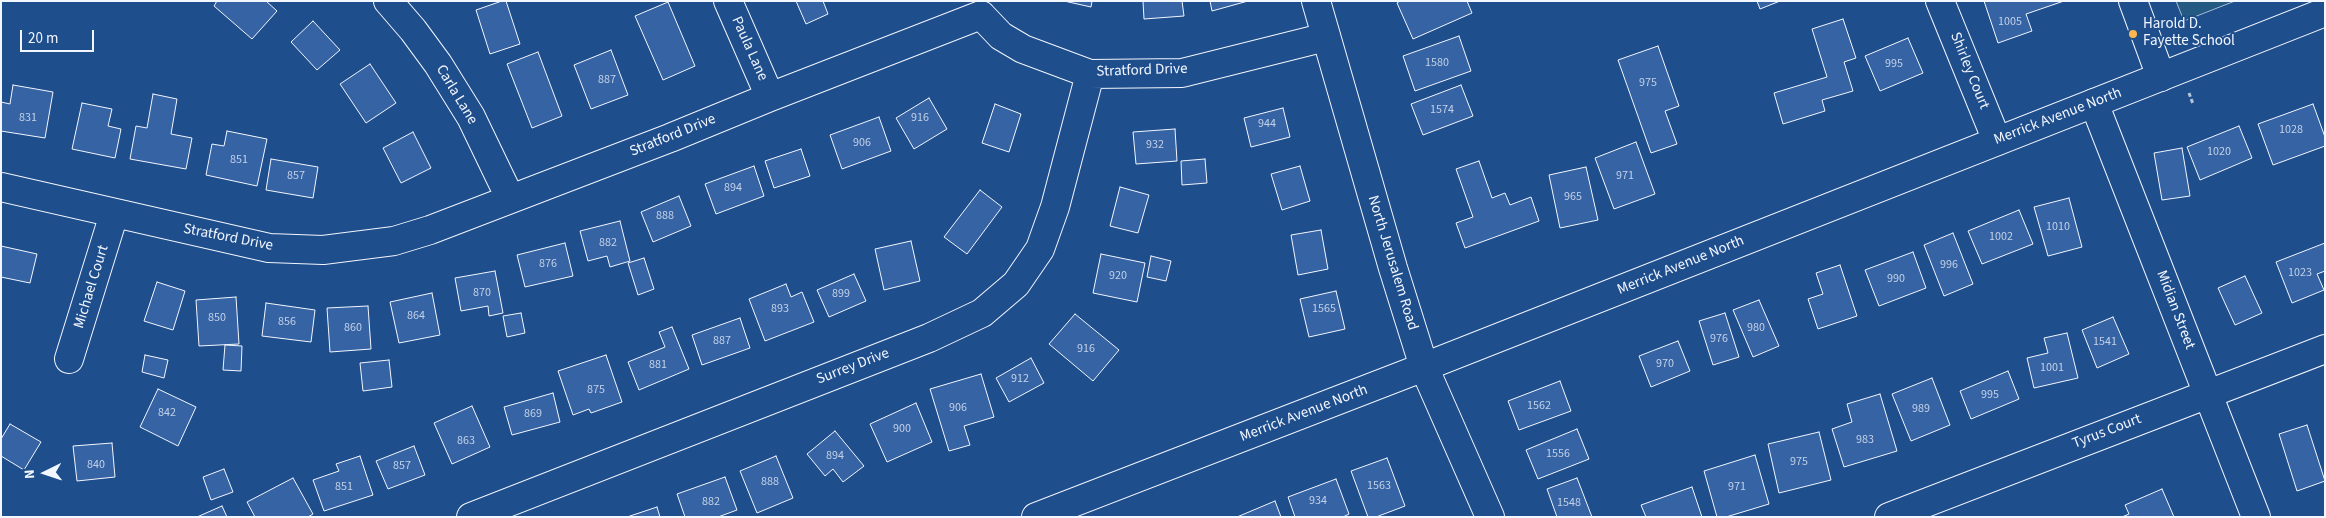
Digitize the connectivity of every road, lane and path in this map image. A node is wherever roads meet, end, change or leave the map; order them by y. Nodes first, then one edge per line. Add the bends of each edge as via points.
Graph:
1 (388, 1) edge
2 (728, 1) edge
3 (1316, 1) edge
4 (1940, 1) edge
5 (2133, 1) edge
6 (981, 8) edge
7 (2325, 12) edge
8 (1326, 37) junction
9 (1090, 74) junction
10 (2161, 77) junction
11 (770, 97) junction
12 (2094, 103) junction
13 (1997, 141) junction
14 (1, 188) edge
15 (510, 198) junction
16 (114, 214) junction
17 (2325, 349) edge
18 (69, 359) dead end
19 (1424, 367) junction
20 (2208, 393) junction
21 (471, 517) edge
22 (1036, 517) edge
23 (1490, 517) edge
24 (1890, 517) edge
25 (2256, 517) edge

1 - 15 street, Carla Lane via 438,64 471,116
2 - 11 street, Paula Lane
3 - 8 street, North Jerusalem Road
4 - 13 street, Shirley Court
5 - 10 street
6 - 9 street, Stratford Drive via 1001,36 1023,49
6 - 11 street, Stratford Drive
7 - 10 street, Merrick Avenue North
8 - 9 street, Stratford Drive via 1182,73
8 - 19 street, North Jerusalem Road
9 - 21 street, Surrey Drive via 1055,207 1040,249 1016,284 982,313 929,338
10 - 12 street, Merrick Avenue North
11 - 15 street, Stratford Drive
12 - 13 street, Merrick Avenue North
12 - 20 street, Midian Street
13 - 19 street, Merrick Avenue North
14 - 16 street, Stratford Drive
15 - 16 street, Stratford Drive via 394,241 323,250 269,248
16 - 18 street, Michael Court
17 - 20 street, Tyrus Court
19 - 22 street, Merrick Avenue North
19 - 23 street, North Jerusalem Road
20 - 24 street, Tyrus Court
20 - 25 street, Midian Street

